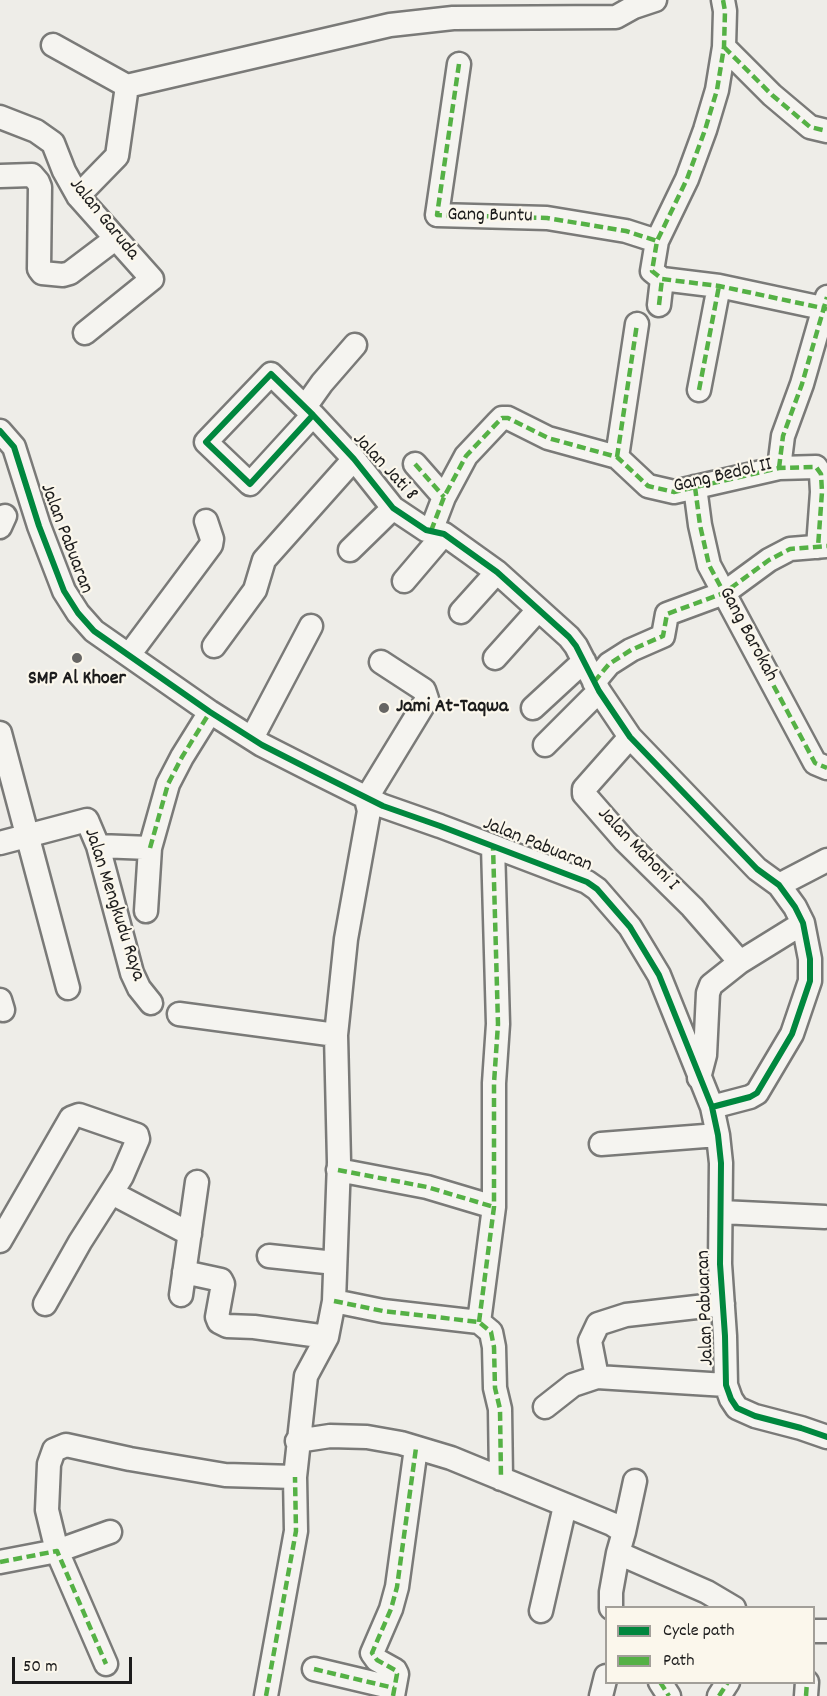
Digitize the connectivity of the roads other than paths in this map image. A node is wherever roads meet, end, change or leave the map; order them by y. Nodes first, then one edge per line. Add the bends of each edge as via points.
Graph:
1 (656, 0) edge
2 (723, 0) edge
3 (494, 9) edge
4 (53, 45) dead end
5 (724, 47) junction
6 (459, 64) dead end
7 (127, 86) junction
8 (0, 117) edge
9 (827, 131) edge
10 (0, 176) edge
11 (78, 196) junction
12 (115, 239) junction
13 (657, 241) junction
14 (662, 279) junction
15 (718, 285) junction
16 (659, 305) dead end
17 (825, 305) edge
18 (637, 324) dead end
19 (85, 333) dead end
20 (355, 345) dead end
21 (699, 390) dead end
22 (309, 411) junction
23 (0, 431) edge
24 (616, 457) junction
25 (354, 459) junction
26 (415, 464) dead end
27 (779, 468) junction
28 (695, 487) junction
29 (444, 497) junction
30 (393, 508) junction
31 (206, 521) dead end
32 (437, 532) junction
33 (822, 546) edge
34 (350, 549) dead end
35 (497, 572) junction
36 (404, 581) dead end
37 (724, 593) junction
38 (538, 610) junction
39 (460, 612) dead end
40 (311, 626) dead end
41 (214, 646) dead end
42 (129, 655) junction
43 (495, 658) dead end
44 (584, 661) junction
45 (381, 662) dead end
46 (596, 686) junction
47 (534, 708) dead end
48 (210, 712) junction
49 (0, 733) edge
50 (630, 737) junction
51 (252, 738) junction
52 (545, 745) dead end
53 (827, 768) edge
54 (366, 799) junction
55 (27, 836) junction
56 (0, 843) edge
57 (99, 846) junction
58 (493, 846) junction
59 (150, 848) junction
60 (827, 861) edge
61 (779, 885) junction
62 (146, 911) dead end
63 (803, 923) junction
64 (740, 962) junction
65 (68, 988) dead end
66 (151, 1003) dead end
67 (179, 1014) dead end
68 (336, 1035) junction
69 (699, 1078) junction
70 (712, 1107) junction
71 (718, 1135) junction
72 (601, 1144) dead end
73 (338, 1170) junction
74 (197, 1182) dead end
75 (112, 1192) junction
76 (494, 1208) junction
77 (721, 1212) junction
78 (825, 1217) dead end
79 (190, 1234) junction
80 (0, 1240) edge
81 (269, 1256) dead end
82 (335, 1263) junction
83 (184, 1272) junction
84 (181, 1295) dead end
85 (334, 1301) junction
86 (45, 1304) dead end
87 (723, 1304) junction
88 (479, 1322) junction
89 (327, 1337) junction
90 (597, 1377) junction
91 (726, 1385) junction
92 (545, 1407) dead end
93 (827, 1437) edge
94 (297, 1441) junction
95 (416, 1448) junction
96 (295, 1477) junction
97 (501, 1479) junction
98 (635, 1481) dead end
99 (565, 1506) junction
100 (110, 1532) dead end
101 (621, 1543) junction
102 (57, 1551) junction
103 (0, 1562) edge
104 (612, 1606) edge
105 (730, 1606) edge
106 (541, 1611) dead end
107 (106, 1664) dead end
108 (314, 1670) dead end
109 (605, 1680) edge
110 (727, 1684) edge
111 (393, 1692) edge
112 (266, 1696) edge
113 (601, 1696) edge
114 (718, 1696) edge

1 - 3 street via 616,17
2 - 5 street
3 - 7 street via 390,25
4 - 7 street
5 - 9 street via 772,96 810,127
5 - 13 street via 705,130
6 - 13 street, Gang Buntu via 437,215 547,218 626,231
7 - 11 street via 117,156
8 - 11 street, Jalan Garuda via 36,131 53,143
10 - 12 street via 32,175 38,182 42,273 70,273
11 - 12 street, Jalan Garuda
12 - 19 street, Jalan Garuda via 152,281
13 - 14 street via 652,271
14 - 15 street
14 - 16 street
15 - 17 street
15 - 21 street
17 - 27 street, Gang Bedol II via 783,436
18 - 24 street
20 - 22 street via 322,383
22 - 22 street, Jalan Jati 8 via 250,484 207,443 270,374
22 - 25 street, Jalan Jati 8
23 - 42 street, Jalan Pabuaran via 14,447 64,591 94,631
24 - 28 street, Gang Bedol II via 648,486 674,492
24 - 29 street, Gang Bedol II via 548,438 502,418 466,456
25 - 30 street, Jalan Jati 8
25 - 41 street via 264,560 255,590
26 - 29 street
27 - 28 street, Gang Bedol II
27 - 33 street via 813,465 821,474
28 - 37 street, Gang Barokah via 710,565
29 - 32 street, Gang Bedol II
30 - 32 street, Jalan Jati 8
30 - 34 street
31 - 42 street via 211,545
32 - 35 street, Jalan Jati 8
32 - 36 street, Gang Bedol II
33 - 37 street via 790,549
35 - 38 street, Jalan Jati 8
35 - 39 street
37 - 46 street via 667,614 663,636 609,664
37 - 53 street, Gang Barokah via 815,763
38 - 43 street
38 - 44 street, Jalan Jati 8 via 569,637
40 - 51 street
42 - 48 street, Jalan Pabuaran
44 - 46 street, Jalan Jati 8
44 - 47 street
45 - 54 street via 424,690 427,699
46 - 50 street, Jalan Jati 8
46 - 52 street
48 - 51 street, Jalan Pabuaran
48 - 59 street via 168,784
49 - 55 street
50 - 61 street, Jalan Jati 8 via 757,869
50 - 64 street, Jalan Mahoni I via 584,789 584,794
51 - 54 street, Jalan Pabuaran
54 - 58 street, Jalan Pabuaran
54 - 68 street via 369,811 346,939
55 - 56 street, Jalan Mengkudu Raya
55 - 57 street, Jalan Mengkudu Raya via 87,820
55 - 65 street
57 - 59 street
57 - 66 street, Jalan Mengkudu Raya via 132,973
58 - 69 street, Jalan Pabuaran via 587,882 607,900 630,927 659,975
58 - 76 street via 498,1024
59 - 62 street
60 - 61 street
61 - 63 street, Jalan Jati 8
63 - 64 street
63 - 70 street, Jalan Jati 8 via 810,981 792,1034 757,1093
64 - 69 street via 709,989 705,1055
67 - 68 street
68 - 73 street
69 - 70 street, Jalan Pabuaran
70 - 71 street, Jalan Pabuaran
71 - 72 street
71 - 77 street, Jalan Pabuaran
73 - 76 street via 427,1187
73 - 82 street
74 - 79 street
75 - 79 street
75 - 80 street via 138,1138 79,1114 66,1124
75 - 86 street
76 - 88 street
77 - 78 street
77 - 87 street, Jalan Pabuaran
79 - 83 street
81 - 82 street
82 - 85 street
83 - 84 street
83 - 89 street via 222,1280 217,1317 227,1326
85 - 88 street
85 - 89 street
87 - 90 street via 626,1315 598,1324 590,1341
87 - 91 street, Jalan Pabuaran
88 - 97 street via 491,1332 494,1347
89 - 94 street via 306,1376
90 - 91 street
90 - 92 street via 573,1385
91 - 93 street, Jalan Pabuaran via 737,1408
94 - 95 street via 330,1436 367,1437
94 - 96 street
95 - 97 street
95 - 111 street via 398,1587 372,1653 395,1670
96 - 102 street via 225,1475 66,1445 54,1450 49,1464 47,1510
96 - 112 street via 296,1531
97 - 99 street
98 - 101 street
99 - 101 street via 593,1516
99 - 106 street
100 - 102 street
101 - 104 street
101 - 105 street
102 - 103 street
102 - 107 street
108 - 111 street
109 - 113 street
110 - 114 street

